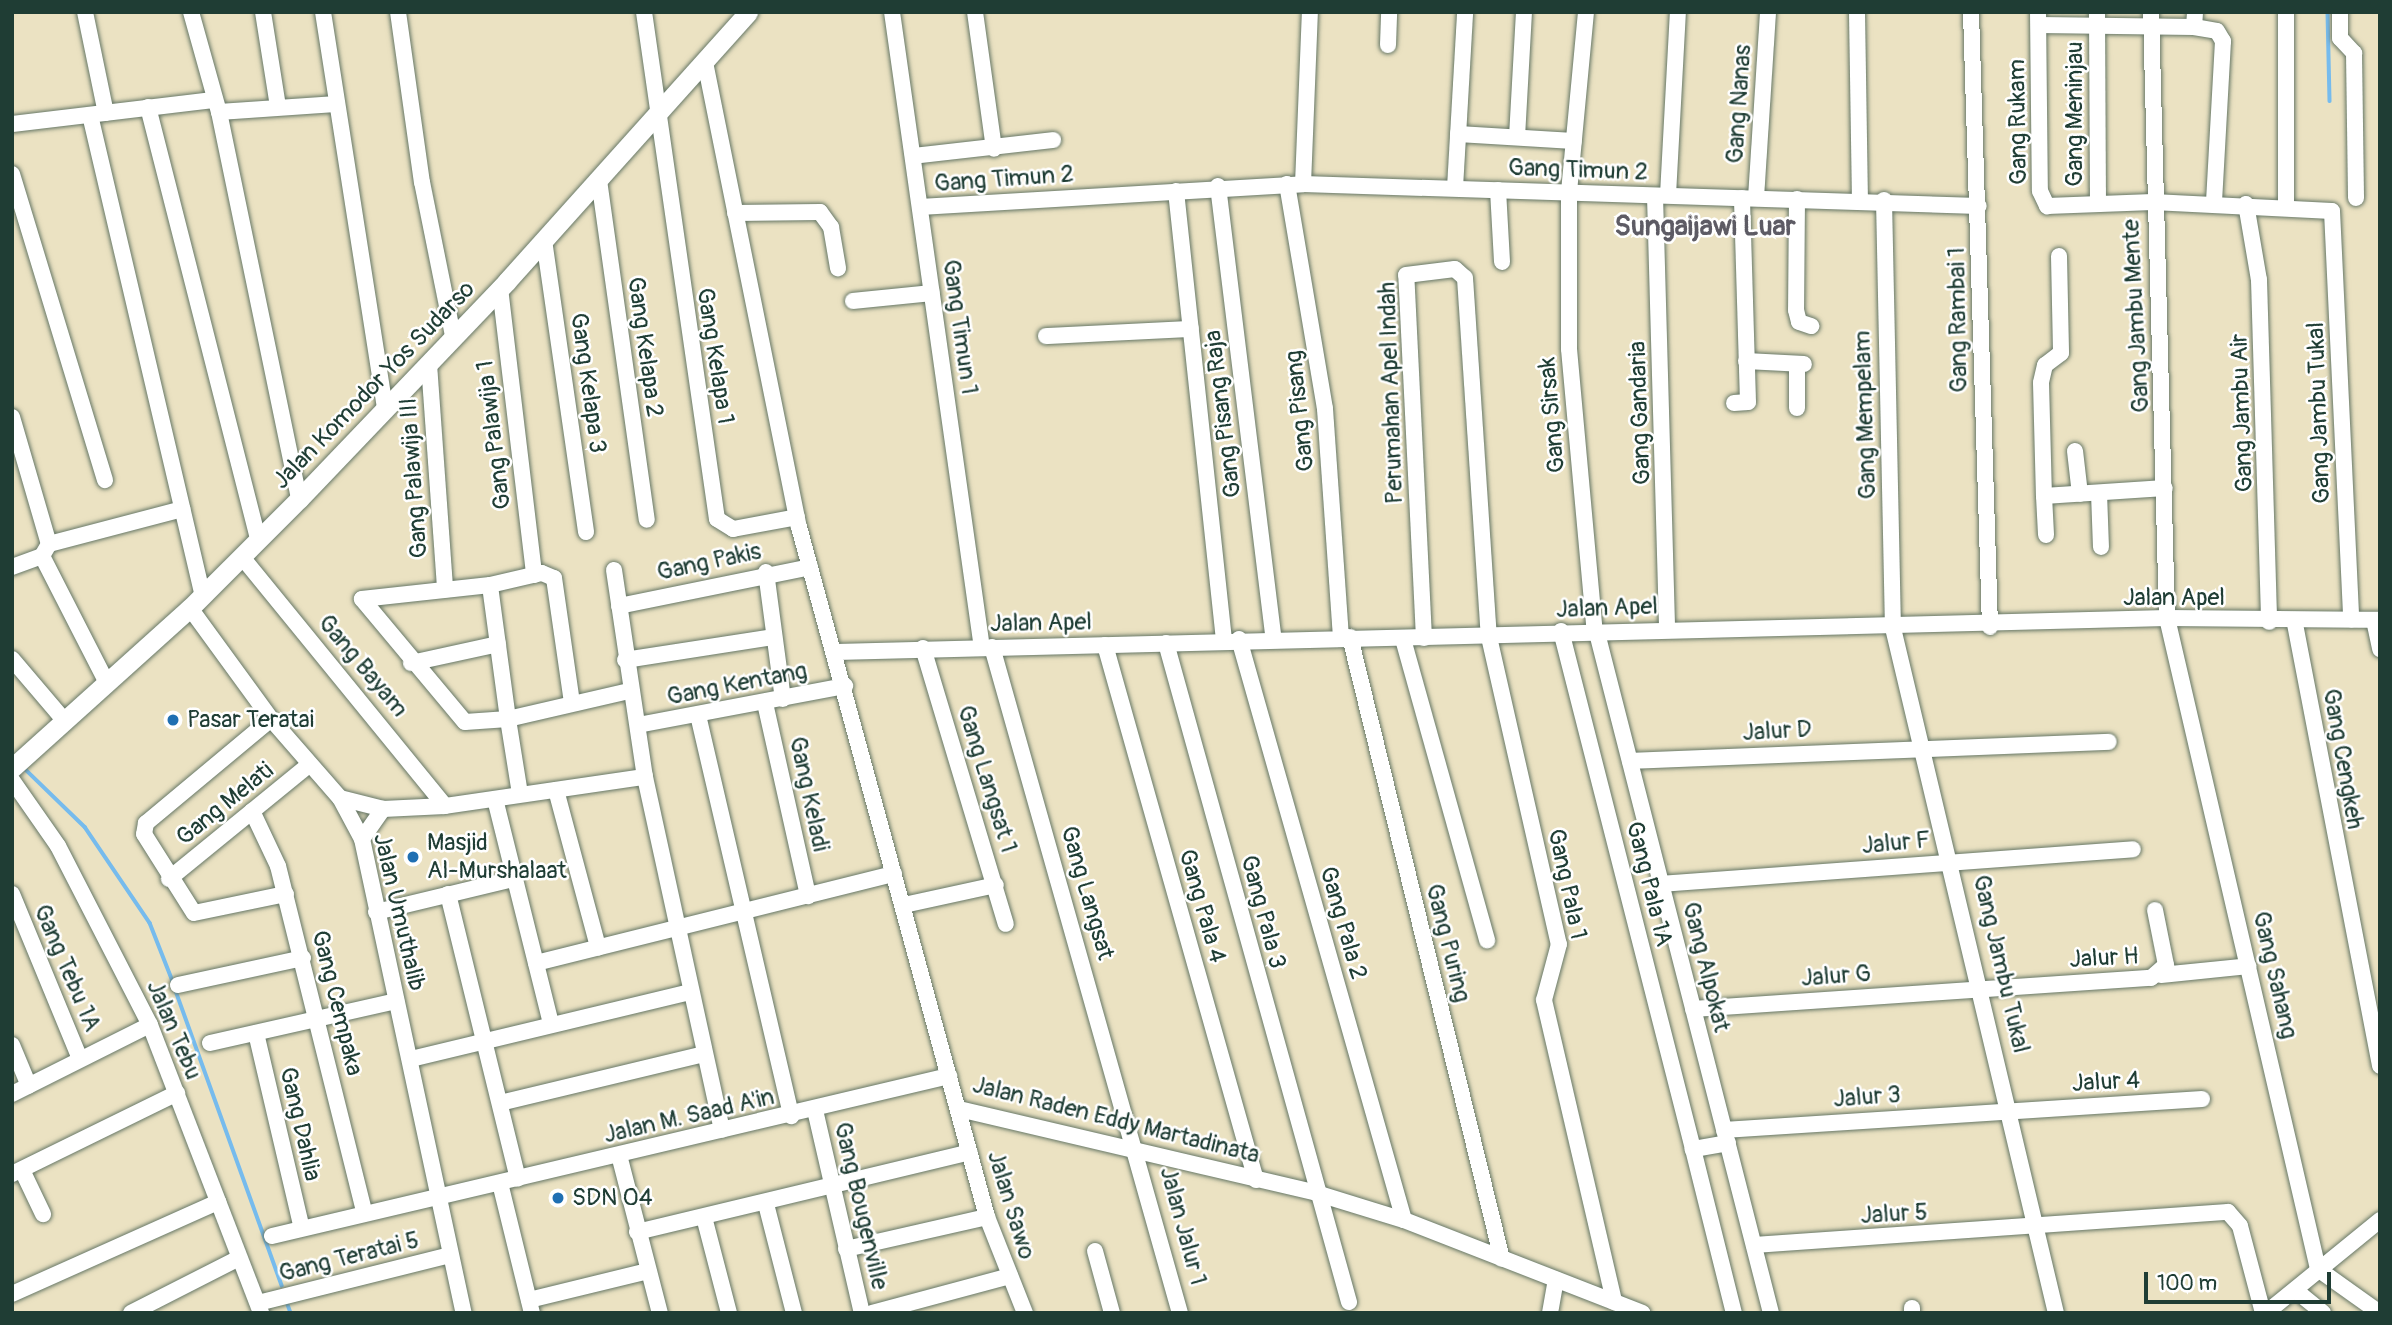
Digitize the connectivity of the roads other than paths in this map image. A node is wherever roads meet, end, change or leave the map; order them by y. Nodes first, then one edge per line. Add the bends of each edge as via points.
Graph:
1 (85, 12) edge
2 (191, 12) edge
3 (263, 12) edge
4 (323, 12) edge
5 (398, 12) edge
6 (644, 12) edge
7 (748, 12) edge
8 (892, 12) edge
9 (975, 12) edge
10 (1310, 12) edge
11 (1389, 12) edge
12 (1465, 12) edge
13 (1524, 12) edge
14 (1586, 12) edge
15 (1678, 12) edge
16 (1768, 12) edge
17 (1857, 12) edge
18 (1971, 12) edge
19 (2286, 12) edge
20 (2340, 12) edge
21 (2097, 18) edge
22 (2151, 18) edge
23 (2039, 19) edge
24 (2195, 20) edge
25 (1388, 45) dead end
26 (705, 61) junction
27 (337, 104) junction
28 (217, 106) junction
29 (148, 107) junction
30 (278, 107) junction
31 (98, 114) junction
32 (656, 116) junction
33 (12, 124) edge
34 (1458, 134) junction
35 (1517, 137) junction
36 (1053, 140) dead end
37 (1574, 141) junction
38 (994, 149) junction
39 (913, 156) junction
40 (12, 174) edge
41 (599, 180) junction
42 (1295, 184) junction
43 (1218, 186) junction
44 (1455, 188) junction
45 (1498, 190) junction
46 (1176, 191) junction
47 (1569, 192) junction
48 (1662, 195) junction
49 (1749, 198) junction
50 (2356, 198) dead end
51 (1797, 199) junction
52 (1860, 200) junction
53 (1884, 200) junction
54 (2153, 202) junction
55 (2098, 204) junction
56 (2214, 204) junction
57 (2246, 204) junction
58 (2286, 205) junction
59 (1979, 206) junction
60 (920, 207) junction
61 (2328, 207) joint
62 (735, 213) junction
63 (544, 240) junction
64 (2059, 256) dead end
65 (1502, 262) dead end
66 (838, 268) dead end
67 (500, 288) junction
68 (932, 293) junction
69 (853, 301) dead end
70 (1811, 326) dead end
71 (1191, 329) junction
72 (453, 335) junction
73 (1046, 336) dead end
74 (1746, 361) junction
75 (429, 364) junction
76 (1734, 403) dead end
77 (1797, 408) dead end
78 (386, 410) junction
79 (12, 417) edge
80 (2075, 451) dead end
81 (105, 480) dead end
82 (2165, 488) junction
83 (2099, 493) junction
84 (2080, 494) junction
85 (2044, 496) junction
86 (299, 499) junction
87 (182, 509) junction
88 (797, 517) junction
89 (647, 520) dead end
90 (586, 532) dead end
91 (2046, 535) dead end
92 (258, 540) junction
93 (2101, 547) dead end
94 (46, 550) junction
95 (242, 557) junction
96 (12, 567) edge
97 (810, 567) junction
98 (614, 569) dead end
99 (766, 572) junction
100 (534, 575) junction
101 (490, 585) junction
102 (445, 589) junction
103 (197, 602) junction
104 (618, 606) junction
105 (2167, 618) junction
106 (2351, 620) junction
107 (2377, 620) edge
108 (2269, 622) junction
109 (2295, 624) junction
110 (1990, 627) junction
111 (1667, 628) junction
112 (1894, 628) junction
113 (1561, 631) junction
114 (1596, 633) junction
115 (1489, 636) junction
116 (774, 637) junction
117 (1273, 637) junction
118 (1345, 637) junction
119 (1424, 638) junction
120 (1403, 639) junction
121 (1231, 640) junction
122 (1166, 643) junction
123 (498, 644) junction
124 (834, 644) junction
125 (1105, 645) junction
126 (987, 647) junction
127 (923, 648) junction
128 (2380, 649) edge
129 (12, 659) edge
130 (625, 660) junction
131 (411, 663) junction
132 (105, 679) junction
133 (845, 687) junction
134 (629, 691) junction
135 (783, 699) junction
136 (572, 703) junction
137 (765, 703) junction
138 (698, 715) junction
139 (63, 719) junction
140 (271, 719) junction
141 (508, 719) junction
142 (638, 726) junction
143 (2109, 742) dead end
144 (1926, 747) junction
145 (1630, 761) junction
146 (309, 765) junction
147 (12, 768) edge
148 (645, 777) junction
149 (12, 780) edge
150 (556, 790) junction
151 (520, 794) junction
152 (340, 798) junction
153 (495, 799) junction
154 (445, 806) junction
155 (383, 809) junction
156 (252, 811) junction
157 (362, 839) junction
158 (2133, 849) dead end
159 (1953, 861) junction
160 (894, 874) junction
161 (169, 879) junction
162 (513, 879) junction
163 (1661, 884) junction
164 (996, 885) junction
165 (12, 894) edge
166 (286, 894) junction
167 (448, 894) junction
168 (808, 896) junction
169 (904, 905) junction
170 (2155, 910) dead end
171 (746, 911) junction
172 (376, 912) junction
173 (1006, 924) dead end
174 (676, 928) junction
175 (1487, 940) dead end
176 (598, 947) junction
177 (303, 958) junction
178 (537, 963) junction
179 (2249, 966) junction
180 (2161, 975) junction
181 (178, 985) dead end
182 (1983, 987) junction
183 (690, 992) junction
184 (396, 1001) junction
185 (1693, 1009) junction
186 (318, 1018) junction
187 (551, 1024) junction
188 (150, 1025) junction
189 (256, 1033) junction
190 (486, 1042) junction
191 (210, 1043) dead end
192 (12, 1045) edge
193 (704, 1054) junction
194 (80, 1059) junction
195 (411, 1059) junction
196 (2380, 1066) edge
197 (949, 1076) junction
198 (29, 1086) junction
199 (177, 1093) junction
200 (12, 1094) edge
201 (2203, 1100) dead end
202 (500, 1103) junction
203 (959, 1109) junction
204 (816, 1110) junction
205 (2012, 1110) junction
206 (790, 1116) junction
207 (722, 1130) junction
208 (1726, 1137) junction
209 (1693, 1149) junction
210 (970, 1152) junction
211 (1139, 1152) junction
212 (619, 1155) junction
213 (17, 1172) edge
214 (518, 1179) junction
215 (1256, 1180) junction
216 (500, 1182) junction
217 (831, 1186) junction
218 (1316, 1193) junction
219 (439, 1194) junction
220 (218, 1202) junction
221 (766, 1204) junction
222 (364, 1210) junction
223 (43, 1214) dead end
224 (704, 1217) junction
225 (987, 1217) junction
226 (1404, 1220) junction
227 (2380, 1220) edge
228 (301, 1225) junction
229 (2038, 1228) junction
230 (637, 1232) junction
231 (272, 1236) dead end
232 (1754, 1244) junction
233 (846, 1249) junction
234 (1095, 1251) dead end
235 (450, 1255) junction
236 (239, 1258) junction
237 (1503, 1259) junction
238 (2318, 1269) junction
239 (648, 1271) junction
240 (1010, 1276) junction
241 (1556, 1280) junction
242 (2295, 1290) junction
243 (12, 1294) edge
244 (1614, 1302) junction
245 (1349, 1303) dead end
246 (530, 1306) edge
247 (260, 1308) edge
248 (131, 1313) edge
249 (464, 1313) edge
250 (660, 1313) edge
251 (729, 1313) edge
252 (794, 1313) edge
253 (862, 1313) edge
254 (872, 1313) edge
255 (1025, 1313) edge
256 (1112, 1313) edge
257 (1180, 1313) edge
258 (1550, 1313) edge
259 (1642, 1313) edge
260 (1734, 1313) edge
261 (1771, 1313) edge
262 (2056, 1313) edge
263 (2265, 1313) edge
264 (2323, 1313) edge
265 (2380, 1313) edge

1 - 31 street
2 - 28 street
3 - 30 street
4 - 27 street
5 - 72 street via 422,182
6 - 32 street, Gang Kelapa 1
7 - 26 street, Jalan Komodor Yos Sudarso
8 - 39 street, Gang Timun 1
9 - 38 street
10 - 42 street, Gang Pisang
11 - 25 street
12 - 34 street
13 - 35 street
14 - 37 street, Gang Sirsak
15 - 48 street, Gang Gandaria
16 - 49 street, Gang Nanas
17 - 52 street
18 - 59 street, Gang Rambai 1
19 - 58 street
20 - 50 street via 2340,38 2354,53
21 - 22 street
21 - 23 street
21 - 55 street, Gang Meninjau
22 - 24 street
22 - 54 street, Gang Jambu Mente
23 - 55 street, Gang Rukam via 2044,204
24 - 56 street via 2217,31 2223,41
26 - 32 street, Jalan Komodor Yos Sudarso
26 - 62 street, Jalan Raden Eddy Martadinata
27 - 30 street
27 - 78 street
28 - 29 street
28 - 30 street
28 - 86 street
29 - 31 street
29 - 92 street
31 - 33 street
31 - 87 street
32 - 41 street, Jalan Komodor Yos Sudarso
32 - 88 street, Gang Kelapa 1 via 717,519 733,529
34 - 35 street
34 - 44 street
35 - 37 street
36 - 38 street
37 - 47 street, Gang Sirsak
38 - 39 street
39 - 60 street, Gang Timun 1
40 - 81 street
41 - 63 street, Jalan Komodor Yos Sudarso
41 - 89 street, Gang Kelapa 2
42 - 43 street, Gang Timun 2
42 - 44 street, Gang Timun 2
42 - 118 street, Gang Pisang via 1325,409
43 - 46 street, Gang Timun 2
43 - 117 street, Gang Pisang Raja
44 - 45 street, Gang Timun 2
45 - 47 street, Gang Timun 2
45 - 65 street
46 - 60 street, Gang Timun 2
46 - 71 street
47 - 48 street, Gang Timun 2
47 - 114 street, Gang Sirsak via 1569,349
48 - 49 street, Gang Timun 2
48 - 111 street, Gang Gandaria
49 - 51 street, Gang Timun 2
49 - 74 street, Gang Nanas
51 - 52 street, Gang Timun 2
51 - 70 street via 1796,310 1799,322
52 - 53 street, Gang Timun 2
53 - 59 street, Gang Timun 2
53 - 112 street, Gang Mempelam
54 - 55 street, Gang Rukam
54 - 56 street, Gang Rukam
54 - 82 street, Gang Jambu Mente
56 - 57 street, Gang Rukam
57 - 58 street, Gang Rukam
57 - 108 street, Gang Jambu Air via 2259,280
58 - 61 street, Gang Rukam
59 - 110 street, Gang Rambai 1
60 - 68 street, Gang Timun 1
61 - 106 street, Gang Jambu Tukal via 2336,247
62 - 66 street via 820,212 831,227
62 - 88 street, Jalan Raden Eddy Martadinata
63 - 67 street, Jalan Komodor Yos Sudarso
63 - 90 street, Gang Kelapa 3
64 - 85 street via 2061,353 2045,365 2040,391
67 - 72 street, Jalan Komodor Yos Sudarso
67 - 100 street, Gang Palawija 1
68 - 69 street
68 - 126 street, Gang Timun 1
71 - 73 street
71 - 121 street
72 - 75 street, Jalan Komodor Yos Sudarso
74 - 76 street, Gang Nanas via 1748,402
74 - 77 street via 1800,364
75 - 78 street, Jalan Komodor Yos Sudarso
75 - 102 street, Gang Palawija III
78 - 86 street, Jalan Komodor Yos Sudarso
79 - 94 street
80 - 84 street
82 - 83 street
82 - 105 street, Gang Jambu Mente
83 - 84 street
83 - 93 street
84 - 85 street
85 - 91 street
86 - 92 street, Jalan Komodor Yos Sudarso
87 - 94 street
87 - 103 street
88 - 97 street, Jalan Raden Eddy Martadinata
92 - 95 street, Jalan Komodor Yos Sudarso
94 - 96 street
94 - 132 street
95 - 103 street, Jalan Komodor Yos Sudarso
95 - 154 street, Gang Bayam
97 - 99 street, Gang Pakis
97 - 124 street, Jalan Raden Eddy Martadinata
98 - 104 street
99 - 104 street, Gang Pakis
99 - 116 street
100 - 101 street
100 - 136 street via 548,574 556,583
101 - 102 street
101 - 123 street
102 - 131 street via 362,599
103 - 132 street, Jalan Komodor Yos Sudarso
103 - 140 street, Jalan Umuthalib
104 - 130 street
105 - 108 street, Jalan Apel
105 - 110 street, Jalan Apel
105 - 179 street, Gang Sahang
106 - 107 street, Jalan Apel
106 - 109 street, Jalan Apel
107 - 128 street
108 - 109 street, Jalan Apel
109 - 196 street, Gang Cengkeh
110 - 112 street, Jalan Apel
111 - 112 street, Jalan Apel
111 - 114 street, Jalan Apel
112 - 144 street, Gang Jambu Tukal
113 - 114 street, Jalan Apel
113 - 115 street, Jalan Apel
113 - 209 street, Gang Pala 1A
114 - 145 street, Gang Alpokat
115 - 119 street, Jalan Apel
115 - 119 street, Perumahan Apel Indah via 1465,278 1455,269 1413,269 1406,279
115 - 244 street, Gang Pala 1 via 1559,944 1544,982 1544,1000
116 - 130 street
116 - 135 street
117 - 118 street, Jalan Apel
117 - 121 street, Jalan Apel
118 - 120 street, Jalan Apel
118 - 237 street, Gang Puring
119 - 120 street, Jalan Apel
120 - 175 street
121 - 122 street, Jalan Apel
121 - 226 street, Gang Pala 2
122 - 125 street, Jalan Apel
122 - 218 street, Gang Pala 3
123 - 131 street
123 - 141 street
124 - 127 street, Jalan Apel
124 - 133 street, Jalan Raden Eddy Martadinata
125 - 126 street, Jalan Apel
125 - 215 street, Gang Pala 4
126 - 127 street, Jalan Apel
126 - 211 street, Gang Langsat
127 - 164 street, Gang Langsat 1
129 - 139 street
130 - 134 street
131 - 141 street via 464,722
132 - 139 street, Jalan Komodor Yos Sudarso
133 - 135 street, Gang Kentang
133 - 160 street, Jalan Raden Eddy Martadinata
134 - 136 street
134 - 142 street
135 - 137 street, Gang Kentang
136 - 141 street
137 - 138 street, Gang Kentang
137 - 168 street, Gang Keladi
138 - 142 street, Gang Kentang
138 - 171 street
139 - 147 street, Jalan Komodor Yos Sudarso
140 - 146 street, Jalan Umuthalib
140 - 161 street via 146,823 144,834
141 - 151 street
142 - 148 street
143 - 144 street, Jalur D
144 - 145 street, Jalur D
144 - 159 street, Gang Jambu Tukal
145 - 163 street, Gang Alpokat
146 - 152 street, Jalan Umuthalib
146 - 156 street, Gang Melati
148 - 150 street
148 - 174 street
149 - 188 street, Jalan Tebu via 58,846
150 - 151 street
150 - 176 street
151 - 153 street
152 - 155 street
152 - 157 street, Jalan Umuthalib
153 - 154 street
153 - 162 street
154 - 155 street
155 - 157 street
156 - 161 street, Gang Melati
156 - 166 street, Gang Cempaka
157 - 172 street, Jalan Umuthalib
158 - 159 street, Jalur F
159 - 163 street, Jalur F
159 - 182 street, Gang Jambu Tukal
160 - 168 street
160 - 169 street, Jalan Raden Eddy Martadinata
161 - 166 street via 192,912
162 - 167 street
162 - 178 street
163 - 185 street, Gang Alpokat
164 - 169 street
164 - 173 street, Gang Langsat 1
165 - 194 street, Gang Tebu 1A
166 - 177 street, Gang Cempaka
167 - 172 street
167 - 190 street
168 - 171 street
169 - 197 street, Jalan Raden Eddy Martadinata
170 - 180 street, Jalur H via 2166,965
171 - 174 street
171 - 206 street
172 - 184 street, Jalan Umuthalib
174 - 176 street
174 - 183 street
176 - 178 street
177 - 181 street
177 - 186 street, Gang Cempaka
178 - 187 street
179 - 180 street
179 - 238 street, Gang Sahang
180 - 182 street, Jalur H
182 - 185 street, Jalur G
182 - 205 street, Gang Jambu Tukal
183 - 187 street
183 - 193 street
184 - 186 street
184 - 195 street, Jalan Umuthalib
185 - 208 street, Gang Alpokat
186 - 189 street
186 - 222 street, Gang Cempaka
187 - 190 street
188 - 194 street
188 - 199 street, Jalan Tebu
189 - 191 street
189 - 228 street, Gang Dahlia
190 - 195 street
190 - 202 street
192 - 198 street
193 - 202 street
193 - 207 street
194 - 198 street
195 - 219 street, Jalan Umuthalib
197 - 203 street, Jalan Raden Eddy Martadinata
197 - 204 street, Jalan M. Saad A'in
198 - 200 street
199 - 213 street
199 - 220 street, Jalan Tebu
201 - 205 street, Jalur 4
202 - 214 street
203 - 210 street, Jalan Sawo
203 - 211 street, Jalan Raden Eddy Martadinata
204 - 206 street, Jalan M. Saad A'in
204 - 217 street, Gang Bougenville
205 - 208 street, Jalur 3
205 - 229 street, Gang Jambu Tukal
206 - 207 street, Jalan M. Saad A'in
207 - 212 street, Jalan M. Saad A'in
208 - 209 street, Jalur 3
208 - 232 street, Gang Alpokat
209 - 260 street, Gang Pala 1A
210 - 217 street
210 - 225 street, Jalan Sawo
211 - 215 street, Jalan Raden Eddy Martadinata
211 - 257 street, Jalan Jalur 1
212 - 214 street, Jalan M. Saad A'in
212 - 230 street
213 - 223 street
214 - 216 street, Jalan M. Saad A'in
215 - 218 street, Jalan Raden Eddy Martadinata
216 - 219 street, Jalan M. Saad A'in
216 - 246 street
217 - 221 street
217 - 233 street, Gang Bougenville
218 - 226 street, Jalan Raden Eddy Martadinata
218 - 245 street, Gang Pala 3
219 - 222 street, Jalan M. Saad A'in
219 - 235 street, Jalan Umuthalib
220 - 236 street, Jalan Tebu
220 - 243 street
221 - 224 street
221 - 252 street
222 - 228 street, Jalan M. Saad A'in
224 - 230 street
224 - 251 street
225 - 233 street
225 - 240 street, Jalan Sawo
226 - 237 street, Jalan Raden Eddy Martadinata
227 - 238 street
228 - 231 street, Jalan M. Saad A'in
229 - 232 street, Jalur 5
229 - 262 street, Gang Jambu Tukal
229 - 263 street, Jalur 5 via 2228,1212 2240,1226
230 - 239 street
232 - 261 street, Gang Alpokat
233 - 253 street, Gang Bougenville
234 - 256 street
235 - 247 street, Gang Teratai 5
235 - 249 street, Jalan Umuthalib
236 - 247 street, Jalan Tebu
236 - 248 street
237 - 241 street, Jalan Raden Eddy Martadinata
238 - 242 street
238 - 265 street
239 - 246 street
239 - 250 street
240 - 254 street
240 - 255 street, Jalan Sawo
241 - 244 street, Jalan Raden Eddy Martadinata
241 - 258 street
242 - 263 street
242 - 264 street
244 - 259 street, Jalan Raden Eddy Martadinata

